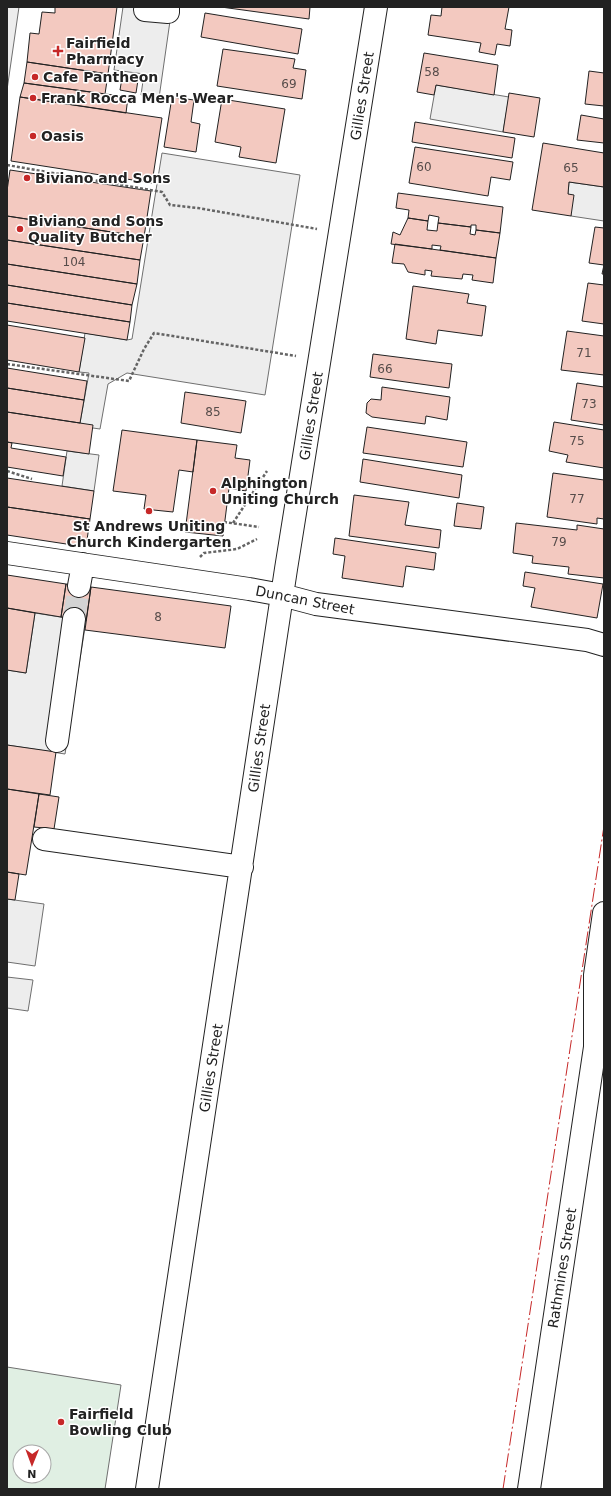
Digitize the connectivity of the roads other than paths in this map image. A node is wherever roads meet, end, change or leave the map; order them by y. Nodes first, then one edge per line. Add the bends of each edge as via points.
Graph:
1 (168, 7) edge
2 (376, 7) edge
3 (145, 10) dead end
4 (7, 553) edge
5 (83, 564) junction
6 (79, 586) tunnel mouth
7 (282, 595) junction
8 (74, 619) tunnel mouth
9 (604, 645) edge
10 (57, 741) dead end
11 (44, 839) dead end
12 (242, 867) junction
13 (603, 923) edge
14 (601, 955) edge
15 (604, 1020) edge
16 (595, 1047) junction
17 (147, 1489) edge
18 (529, 1489) edge

1 - 3 street via 168,12
2 - 7 street, Gillies Street
4 - 5 street, Duncan Street
5 - 6 street
5 - 7 street, Duncan Street
7 - 9 street, Duncan Street via 316,604 587,640
7 - 12 street, Gillies Street
8 - 10 street
11 - 12 street
12 - 17 street, Gillies Street
13 - 14 street, Rathmines Street
14 - 16 street, Rathmines Street via 595,975
15 - 16 street, Rathmines Street
16 - 18 street, Rathmines Street

